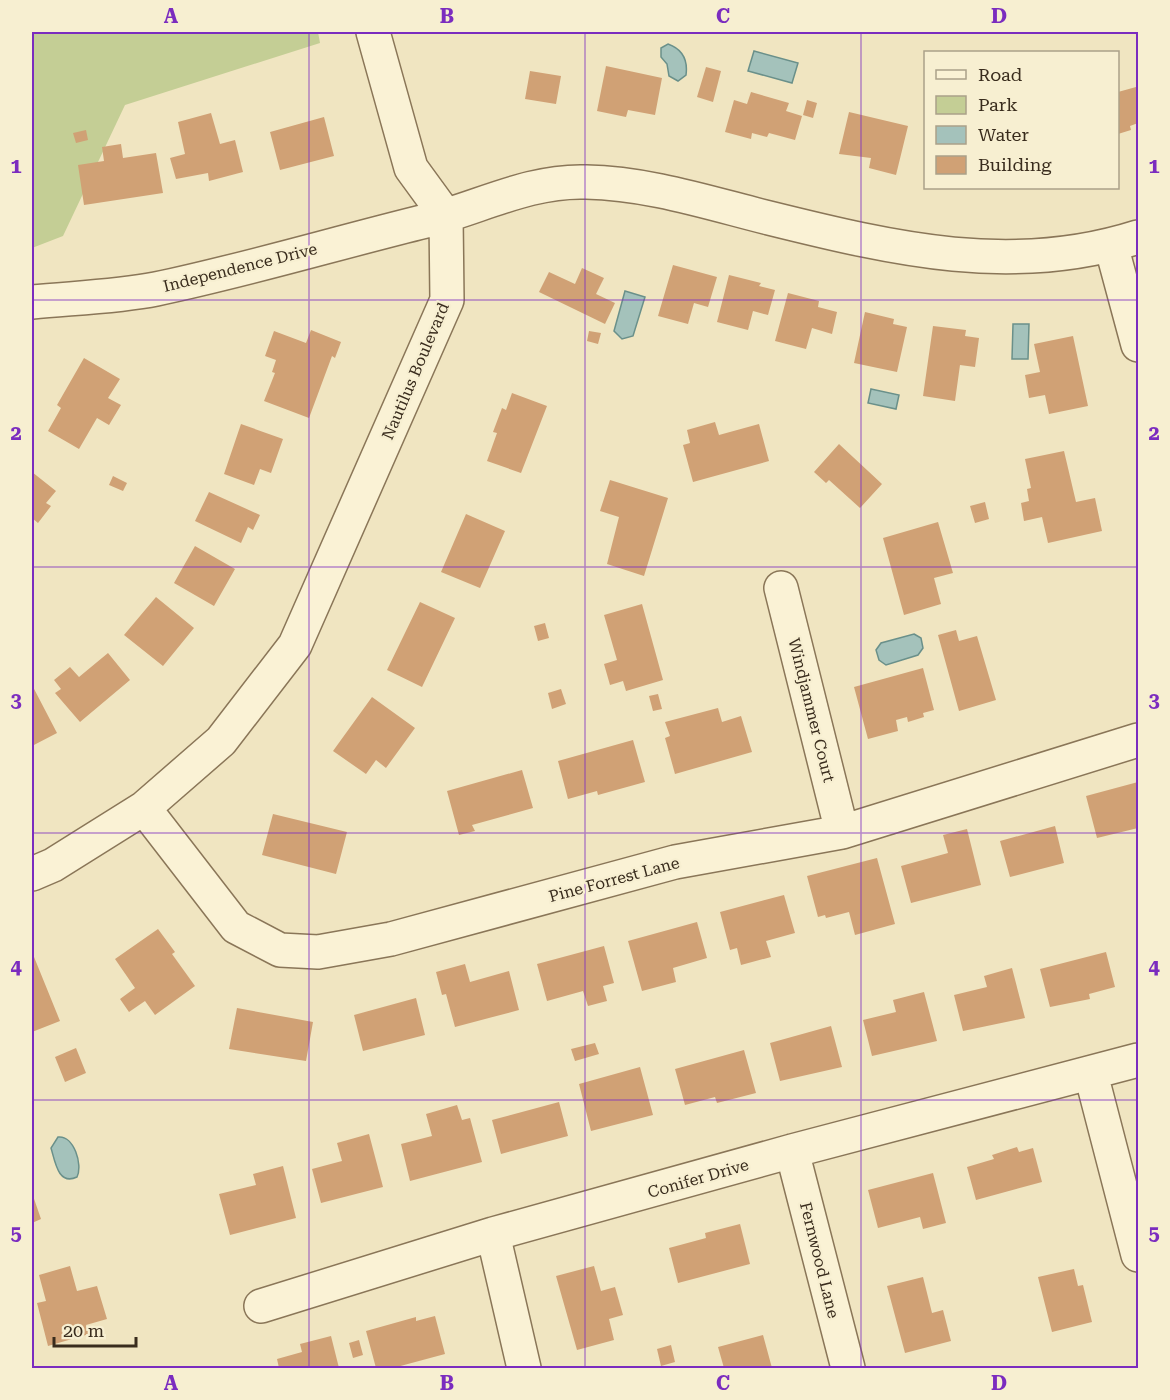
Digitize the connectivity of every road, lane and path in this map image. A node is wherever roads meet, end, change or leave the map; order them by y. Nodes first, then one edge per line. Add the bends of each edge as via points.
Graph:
1 (373, 32) edge
2 (446, 216) junction
3 (1125, 241) edge
4 (32, 302) edge
5 (1138, 345) edge
6 (781, 588) dead end
7 (1138, 740) edge
8 (144, 808) junction
9 (842, 832) junction
10 (32, 874) edge
11 (1138, 1060) edge
12 (1091, 1074) junction
13 (792, 1151) junction
14 (493, 1234) junction
15 (1138, 1255) edge
16 (261, 1306) dead end
17 (524, 1368) edge
18 (848, 1368) edge

1 - 2 street via 411,168
2 - 3 street via 513,191 584,181 699,199 920,252 992,258 1047,256
2 - 4 street, Independence Drive via 154,289
2 - 8 street, Nautilus Boulevard via 447,300 295,645 221,741
3 - 5 street
6 - 9 street, Windjammer Court
7 - 9 street, Pine Forrest Lane
8 - 9 street, Pine Forrest Lane via 236,927 280,950 318,952 390,939 675,862
8 - 10 street, Nautilus Boulevard
11 - 12 street, Conifer Drive
12 - 13 street, Conifer Drive
12 - 15 street
13 - 14 street, Conifer Drive
13 - 18 street, Fernwood Lane
14 - 16 street, Conifer Drive
14 - 17 street

